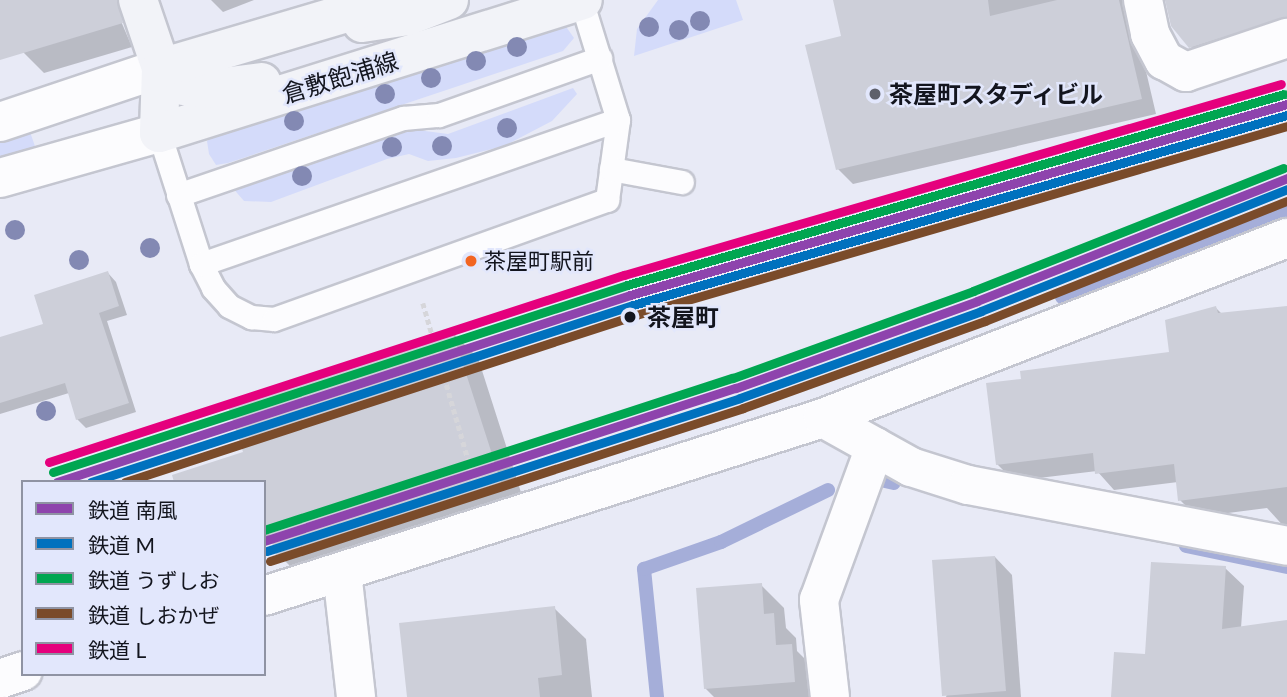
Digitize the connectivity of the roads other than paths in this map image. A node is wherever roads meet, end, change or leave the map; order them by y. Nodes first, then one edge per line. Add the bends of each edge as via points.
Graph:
1 (138, 0) edge
2 (390, 0) edge
3 (449, 0) edge
4 (581, 0) edge
5 (1143, 0) edge
6 (314, 24) junction
7 (495, 28) junction
8 (1287, 38) edge
9 (600, 58) junction
10 (161, 68) junction
11 (618, 120) junction
12 (0, 122) edge
13 (159, 133) junction
14 (611, 169) junction
15 (0, 177) edge
16 (682, 183) dead end
17 (177, 195) junction
18 (1287, 238) edge
19 (201, 264) junction
20 (823, 418) junction
21 (876, 447) junction
22 (1287, 546) edge
23 (342, 572) junction
24 (266, 595) edge
25 (21, 672) edge
26 (0, 678) edge
27 (356, 697) edge
28 (830, 697) edge

1 - 10 main road
2 - 6 main road
3 - 6 main road via 374,23
4 - 7 main road, 倉敷飽浦線
4 - 9 lane
5 - 8 street via 1150,34 1164,60 1186,72
6 - 10 main road
7 - 10 main road via 416,33 252,85 183,86
7 - 13 main road, 倉敷飽浦線
9 - 11 lane
9 - 17 lane via 439,115 403,118
10 - 12 street
10 - 13 main road
11 - 14 lane
11 - 19 lane
13 - 15 street
13 - 17 lane
14 - 16 lane
14 - 19 lane via 607,200 274,319 251,317 229,306
17 - 19 lane
18 - 20 street
20 - 21 street
20 - 23 street
21 - 22 street via 911,467 968,485
21 - 28 street via 819,600
23 - 24 street
23 - 27 street
25 - 26 street

